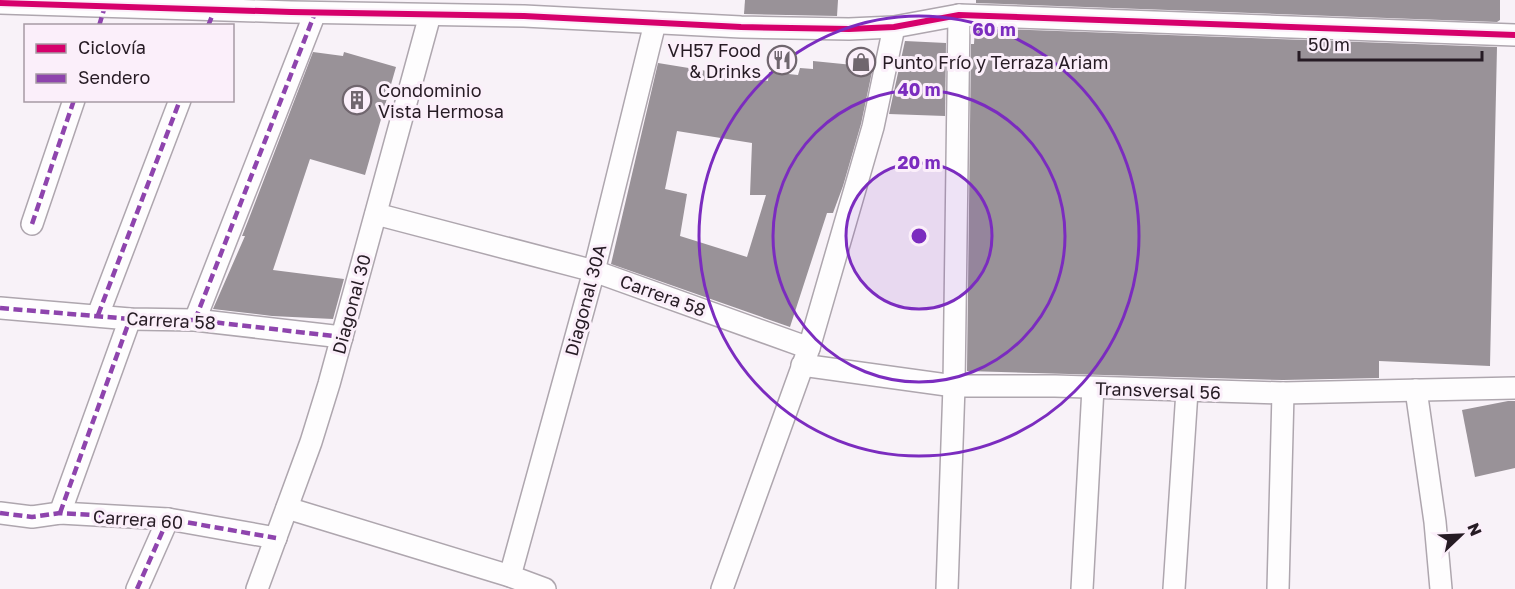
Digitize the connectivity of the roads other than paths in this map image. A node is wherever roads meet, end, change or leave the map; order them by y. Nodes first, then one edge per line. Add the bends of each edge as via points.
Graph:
1 (0, 3) edge
2 (315, 13) junction
3 (430, 15) junction
4 (958, 15) junction
5 (102, 16) edge
6 (212, 17) edge
7 (655, 23) junction
8 (894, 27) junction
9 (1515, 35) edge
10 (73, 102) edge
11 (179, 102) edge
12 (375, 214) junction
13 (32, 224) dead end
14 (594, 271) junction
15 (0, 308) edge
16 (98, 315) junction
17 (130, 319) junction
18 (195, 320) junction
19 (342, 337) junction
20 (806, 356) junction
21 (954, 386) junction
22 (1093, 388) junction
23 (1515, 388) edge
24 (1416, 390) junction
25 (1187, 391) junction
26 (1283, 393) junction
27 (287, 508) junction
28 (0, 513) edge
29 (60, 513) junction
30 (168, 519) junction
31 (276, 538) junction
32 (510, 576) junction
33 (137, 589) edge
34 (257, 589) edge
35 (545, 589) edge
36 (722, 589) edge
37 (947, 589) edge
38 (1082, 589) edge
39 (1174, 589) edge
40 (1278, 589) edge
41 (1441, 589) edge

1 - 5 street
2 - 3 street
2 - 6 street
2 - 18 street
3 - 7 street
3 - 12 street, Diagonal 30
4 - 8 street
4 - 9 street
4 - 21 street
5 - 6 street
7 - 8 street
7 - 14 street, Diagonal 30A
8 - 20 street via 873,127
10 - 13 street
11 - 16 street
12 - 14 street, Carrera 58
12 - 19 street, Diagonal 30
14 - 20 street, Carrera 58
14 - 32 street, Diagonal 30A
15 - 16 street, Carrera 58
16 - 17 street, Carrera 58
17 - 18 street, Carrera 58
17 - 29 street
18 - 19 street, Carrera 58
19 - 27 street, Diagonal 30
20 - 21 street, Transversal 56
20 - 36 street
21 - 22 street, Transversal 56
21 - 37 street
22 - 25 street, Transversal 56
22 - 38 street
23 - 24 street, Transversal 56
24 - 26 street, Transversal 56
24 - 41 street
25 - 26 street, Transversal 56
25 - 39 street
26 - 40 street
27 - 31 street, Diagonal 30
27 - 32 street
28 - 29 street, Carrera 60 via 33,517
29 - 30 street, Carrera 60
30 - 31 street, Carrera 60
30 - 33 street
31 - 34 street, Diagonal 30
32 - 35 street

